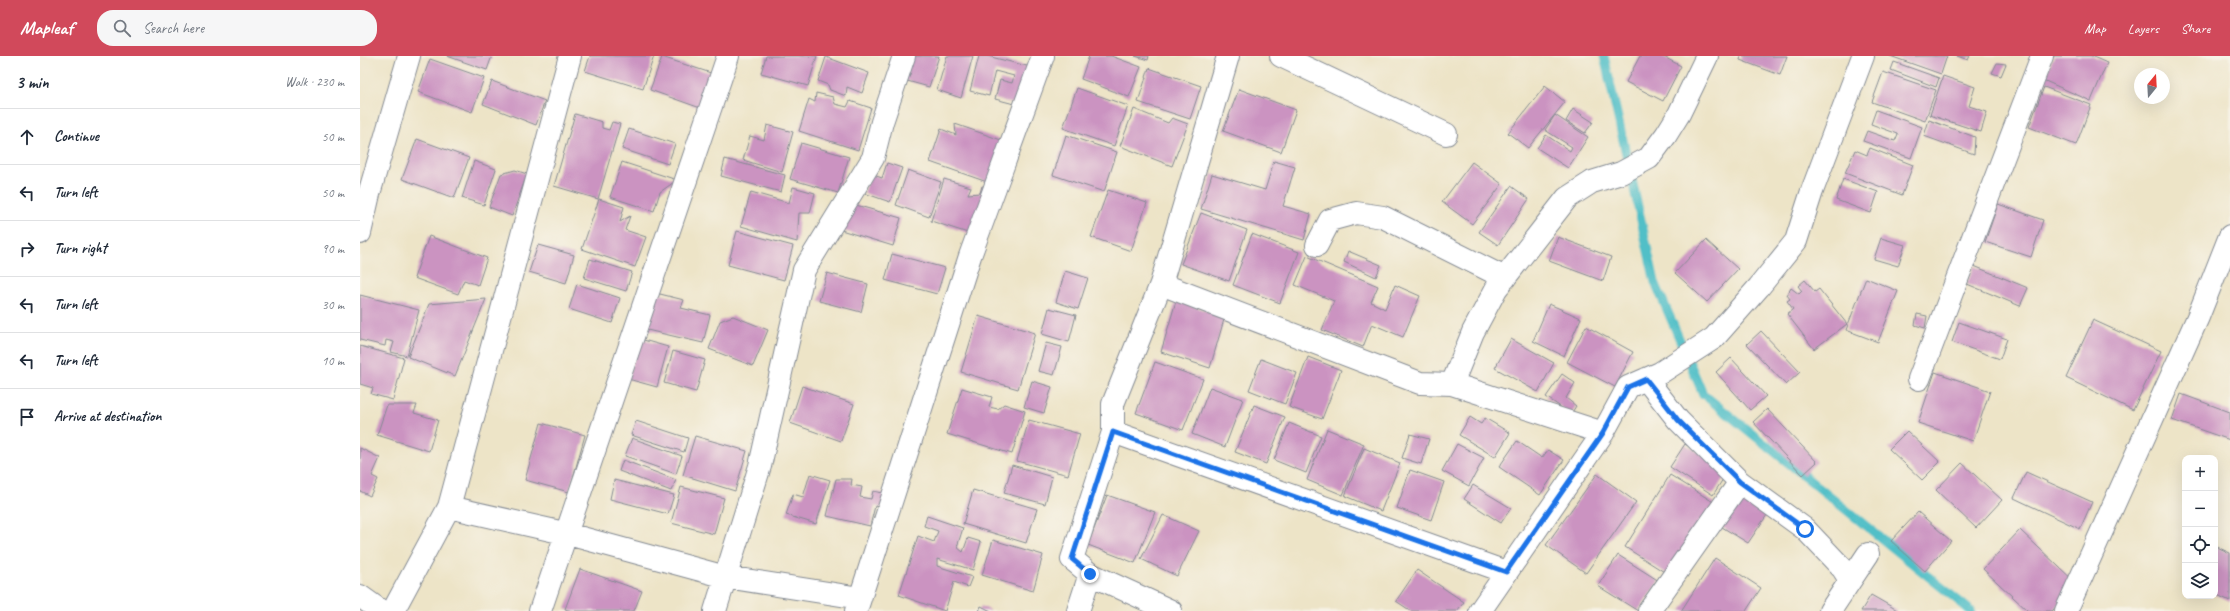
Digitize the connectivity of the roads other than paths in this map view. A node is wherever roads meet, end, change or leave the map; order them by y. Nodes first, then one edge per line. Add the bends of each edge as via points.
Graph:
1 (409, 56) edge
2 (570, 56) edge
3 (728, 56) edge
4 (904, 56) edge
5 (1043, 56) edge
6 (1228, 56) edge
7 (1281, 56) edge
8 (1707, 56) edge
9 (1863, 56) edge
10 (2042, 56) edge
11 (1446, 134) dead end
12 (360, 233) edge
13 (2230, 236) edge
14 (1317, 245) dead end
15 (1505, 278) junction
16 (1161, 284) junction
17 (1646, 379) junction
18 (1918, 379) dead end
19 (1452, 384) junction
20 (1113, 432) junction
21 (1603, 433) junction
22 (1740, 482) junction
23 (449, 507) junction
24 (564, 533) junction
25 (1868, 554) dead end
26 (1506, 572) junction
27 (1090, 574) junction
28 (726, 577) junction
29 (1850, 580) junction
30 (360, 596) edge
31 (858, 605) edge
32 (380, 611) edge
33 (393, 611) edge
34 (540, 611) edge
35 (715, 611) edge
36 (1078, 611) edge
37 (1171, 611) edge
38 (1480, 611) edge
39 (1649, 611) edge
40 (1830, 611) edge
41 (2066, 611) edge

1 - 12 street
2 - 23 street
3 - 24 street
4 - 28 street via 873,158 804,270 760,466
5 - 31 street via 970,256
6 - 16 street
7 - 11 street
8 - 15 street via 1679,114 1649,158 1621,173 1592,182 1567,198
9 - 17 street via 1796,241 1719,332 1700,348
10 - 18 street
13 - 41 street via 2198,317
14 - 15 street via 1330,220 1356,213 1384,217
15 - 19 street via 1496,289 1473,332
16 - 19 street via 1420,383
16 - 20 street via 1113,404
17 - 21 street via 1628,387
17 - 22 street via 1678,420
19 - 21 street
20 - 26 street
20 - 27 street via 1072,559
21 - 26 street
22 - 29 street via 1805,529 1843,569
22 - 39 street
23 - 24 street
23 - 33 street
24 - 28 street
24 - 34 street
25 - 29 street
26 - 38 street
27 - 36 street
27 - 37 street
28 - 31 street
28 - 35 street
29 - 40 street
30 - 32 street

